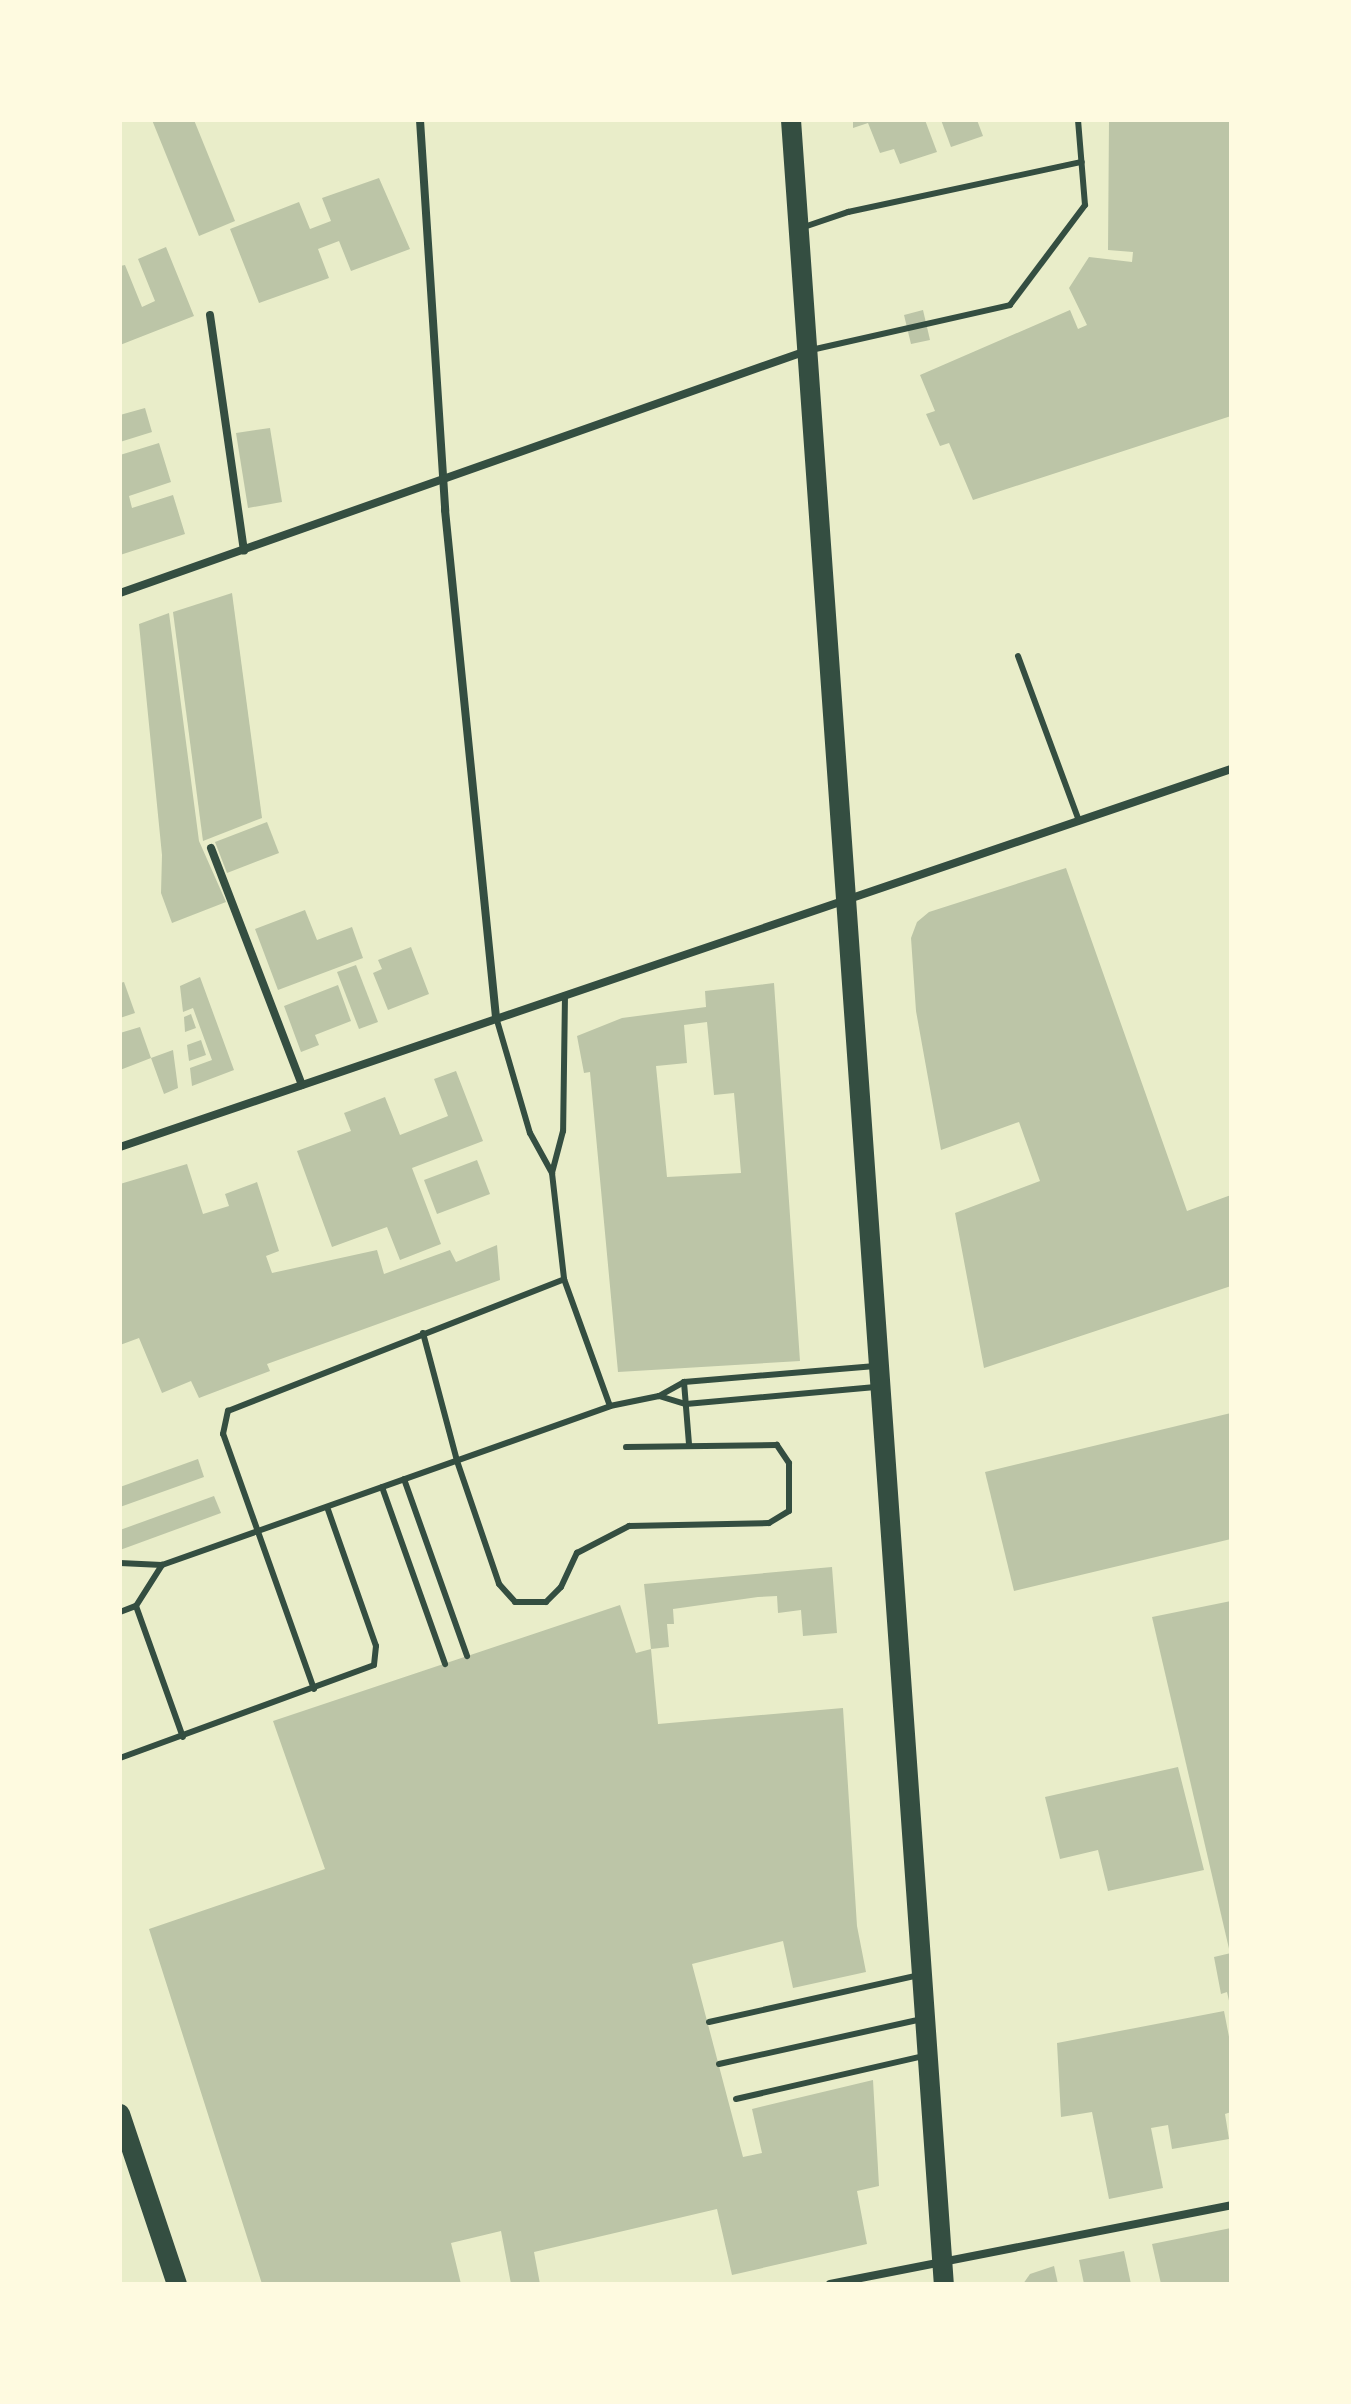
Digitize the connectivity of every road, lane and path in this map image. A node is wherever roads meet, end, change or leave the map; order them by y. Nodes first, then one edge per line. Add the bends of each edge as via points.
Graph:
1 (420, 120) edge
2 (791, 120) edge
3 (1078, 120) edge
4 (1082, 162) junction
5 (798, 229) junction
6 (210, 315) dead end
7 (807, 351) junction
8 (446, 477) junction
9 (244, 551) junction
10 (120, 593) edge
11 (1018, 656) dead end
12 (1231, 769) edge
13 (1079, 821) junction
14 (211, 848) dead end
15 (848, 898) junction
16 (565, 995) junction
17 (496, 1017) junction
18 (302, 1085) junction
19 (120, 1147) edge
20 (552, 1173) junction
21 (564, 1279) junction
22 (423, 1333) junction
23 (880, 1365) junction
24 (684, 1382) junction
25 (881, 1387) junction
26 (659, 1396) junction
27 (686, 1404) junction
28 (610, 1406) junction
29 (689, 1444) junction
30 (626, 1447) dead end
31 (457, 1461) junction
32 (404, 1479) junction
33 (382, 1487) junction
34 (327, 1507) junction
35 (258, 1531) junction
36 (120, 1563) edge
37 (162, 1565) junction
38 (136, 1606) junction
39 (120, 1612) edge
40 (467, 1656) dead end
41 (445, 1664) dead end
42 (314, 1689) junction
43 (183, 1737) junction
44 (120, 1758) edge
45 (922, 1974) junction
46 (925, 2018) junction
47 (709, 2022) dead end
48 (928, 2055) junction
49 (719, 2064) dead end
50 (736, 2099) dead end
51 (120, 2114) edge
52 (1231, 2205) edge
53 (942, 2259) junction
54 (177, 2284) edge
55 (830, 2284) edge
56 (944, 2284) edge

1 - 8 street
2 - 5 main road
3 - 4 lane
4 - 5 lane via 848,212
4 - 7 lane via 1085,205 1010,305
5 - 7 main road
6 - 9 street
7 - 8 street
7 - 15 main road
8 - 9 street
8 - 17 street
9 - 10 street
11 - 13 lane
12 - 13 street
13 - 15 street
14 - 18 street
15 - 16 street
15 - 23 main road
16 - 17 street
16 - 20 lane via 563,1131
17 - 18 street
17 - 20 lane via 530,1133
18 - 19 street
20 - 21 lane
21 - 22 lane
21 - 28 lane
22 - 31 lane
22 - 35 lane via 228,1411 223,1434
23 - 24 lane
23 - 25 main road
24 - 26 lane
24 - 27 lane
25 - 27 lane
25 - 45 main road
26 - 27 lane
26 - 28 lane
27 - 29 lane
28 - 31 lane
29 - 30 lane
29 - 31 lane via 777,1445 789,1463 789,1511 769,1523 629,1526 577,1553 561,1587 546,1602 525,1605 509,1597
31 - 32 lane
32 - 33 lane
32 - 40 lane
33 - 34 lane
33 - 41 lane
34 - 35 lane
34 - 42 lane via 378,1653 370,1668
35 - 37 lane
35 - 42 lane
36 - 37 lane
37 - 38 lane
38 - 39 lane
38 - 43 lane
42 - 43 lane
43 - 44 lane
45 - 46 main road
45 - 47 lane
46 - 48 main road
46 - 49 lane
48 - 50 lane
48 - 53 main road
51 - 54 main road
52 - 53 street
53 - 55 street
53 - 56 main road

